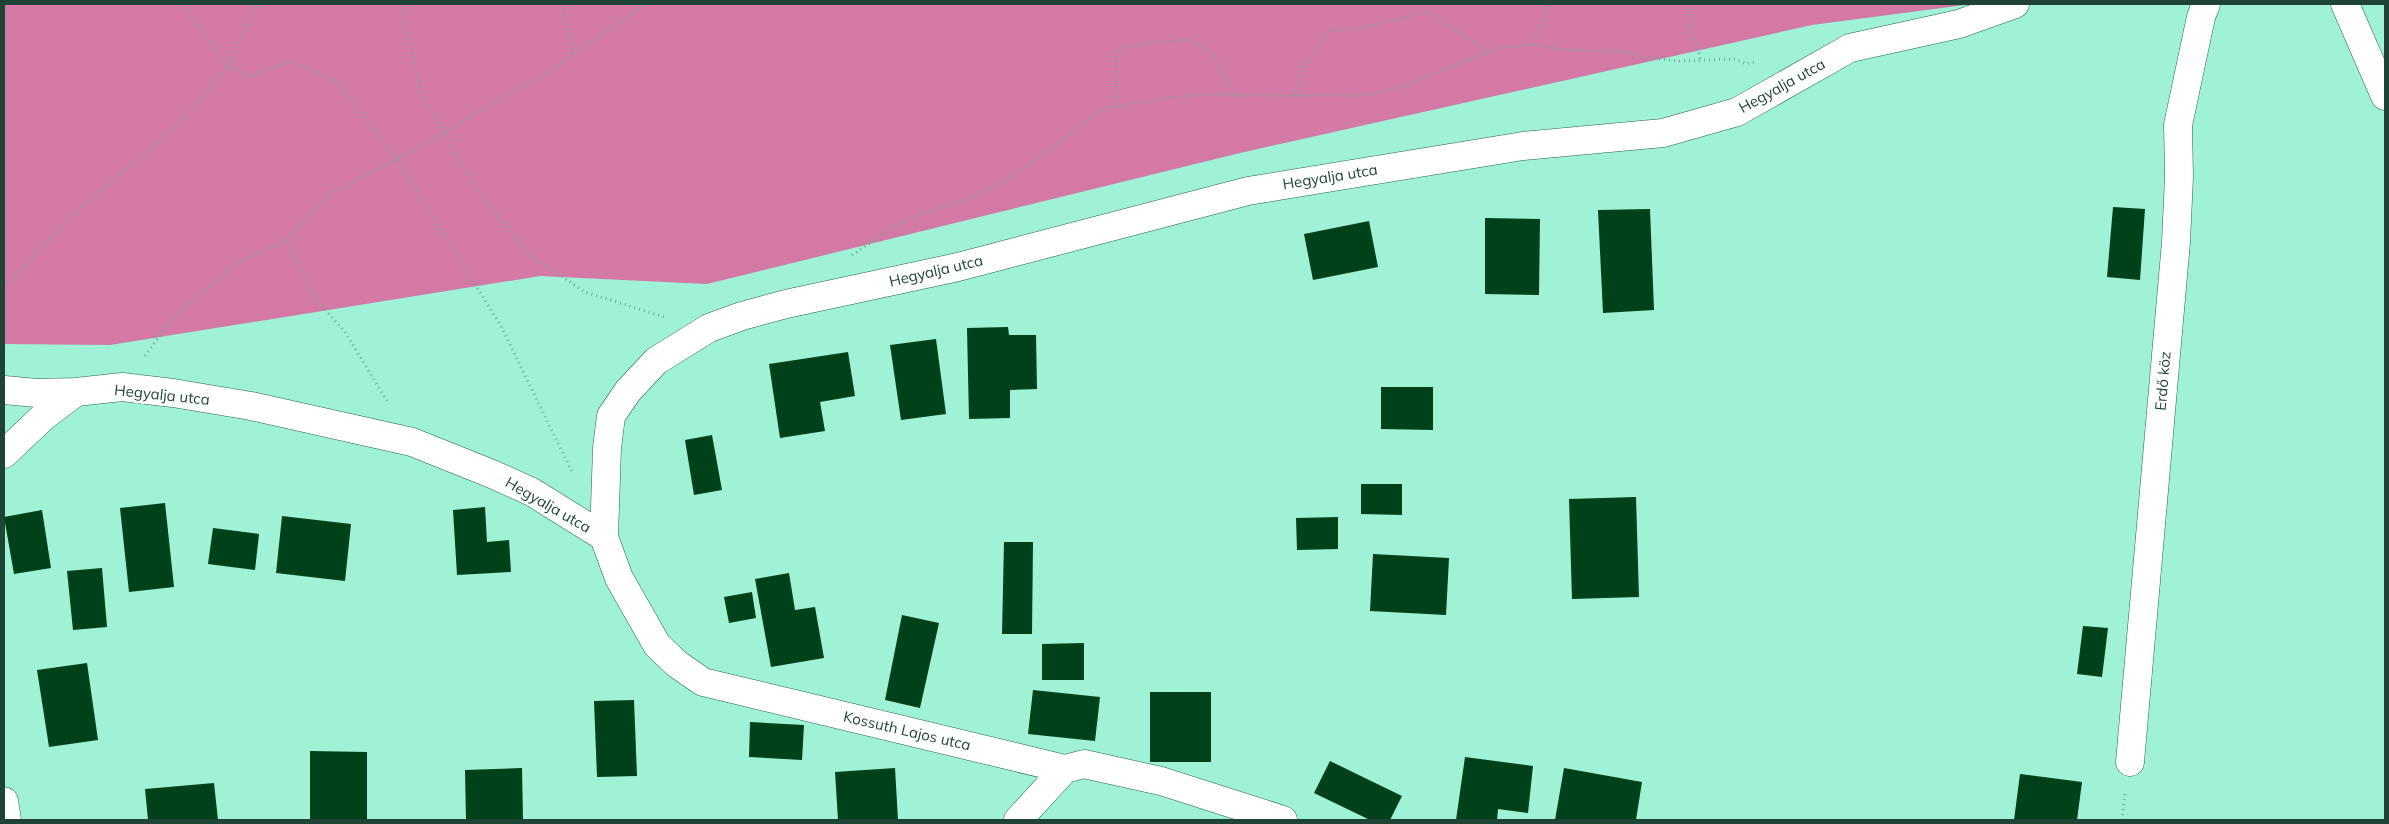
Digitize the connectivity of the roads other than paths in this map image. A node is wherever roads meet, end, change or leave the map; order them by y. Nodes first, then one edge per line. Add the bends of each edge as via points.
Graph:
1 (2015, 4) edge
2 (2206, 4) edge
3 (2345, 4) edge
4 (2385, 96) edge
5 (4, 390) edge
6 (76, 392) junction
7 (4, 454) edge
8 (604, 537) junction
9 (2130, 762) dead end
10 (1065, 769) junction
11 (4, 800) edge
12 (7, 820) edge
13 (1018, 820) edge
14 (1284, 820) edge

1 - 8 street, Hegyalja utca via 1959,24 1850,48 1737,112 1663,133 1523,146 1248,191 958,267 786,304 709,328 656,361 628,391 611,416
2 - 9 street, Erdő köz via 2178,125 2176,242
3 - 4 street
5 - 6 street, Hegyalja utca
6 - 7 street via 43,417
6 - 8 street, Hegyalja utca via 122,387 173,393 251,406 412,442 532,492
8 - 10 street, Kossuth Lajos utca via 619,578 657,645 703,682
10 - 13 street
10 - 14 street, Kossuth Lajos utca via 1084,764 1161,781
11 - 12 street

